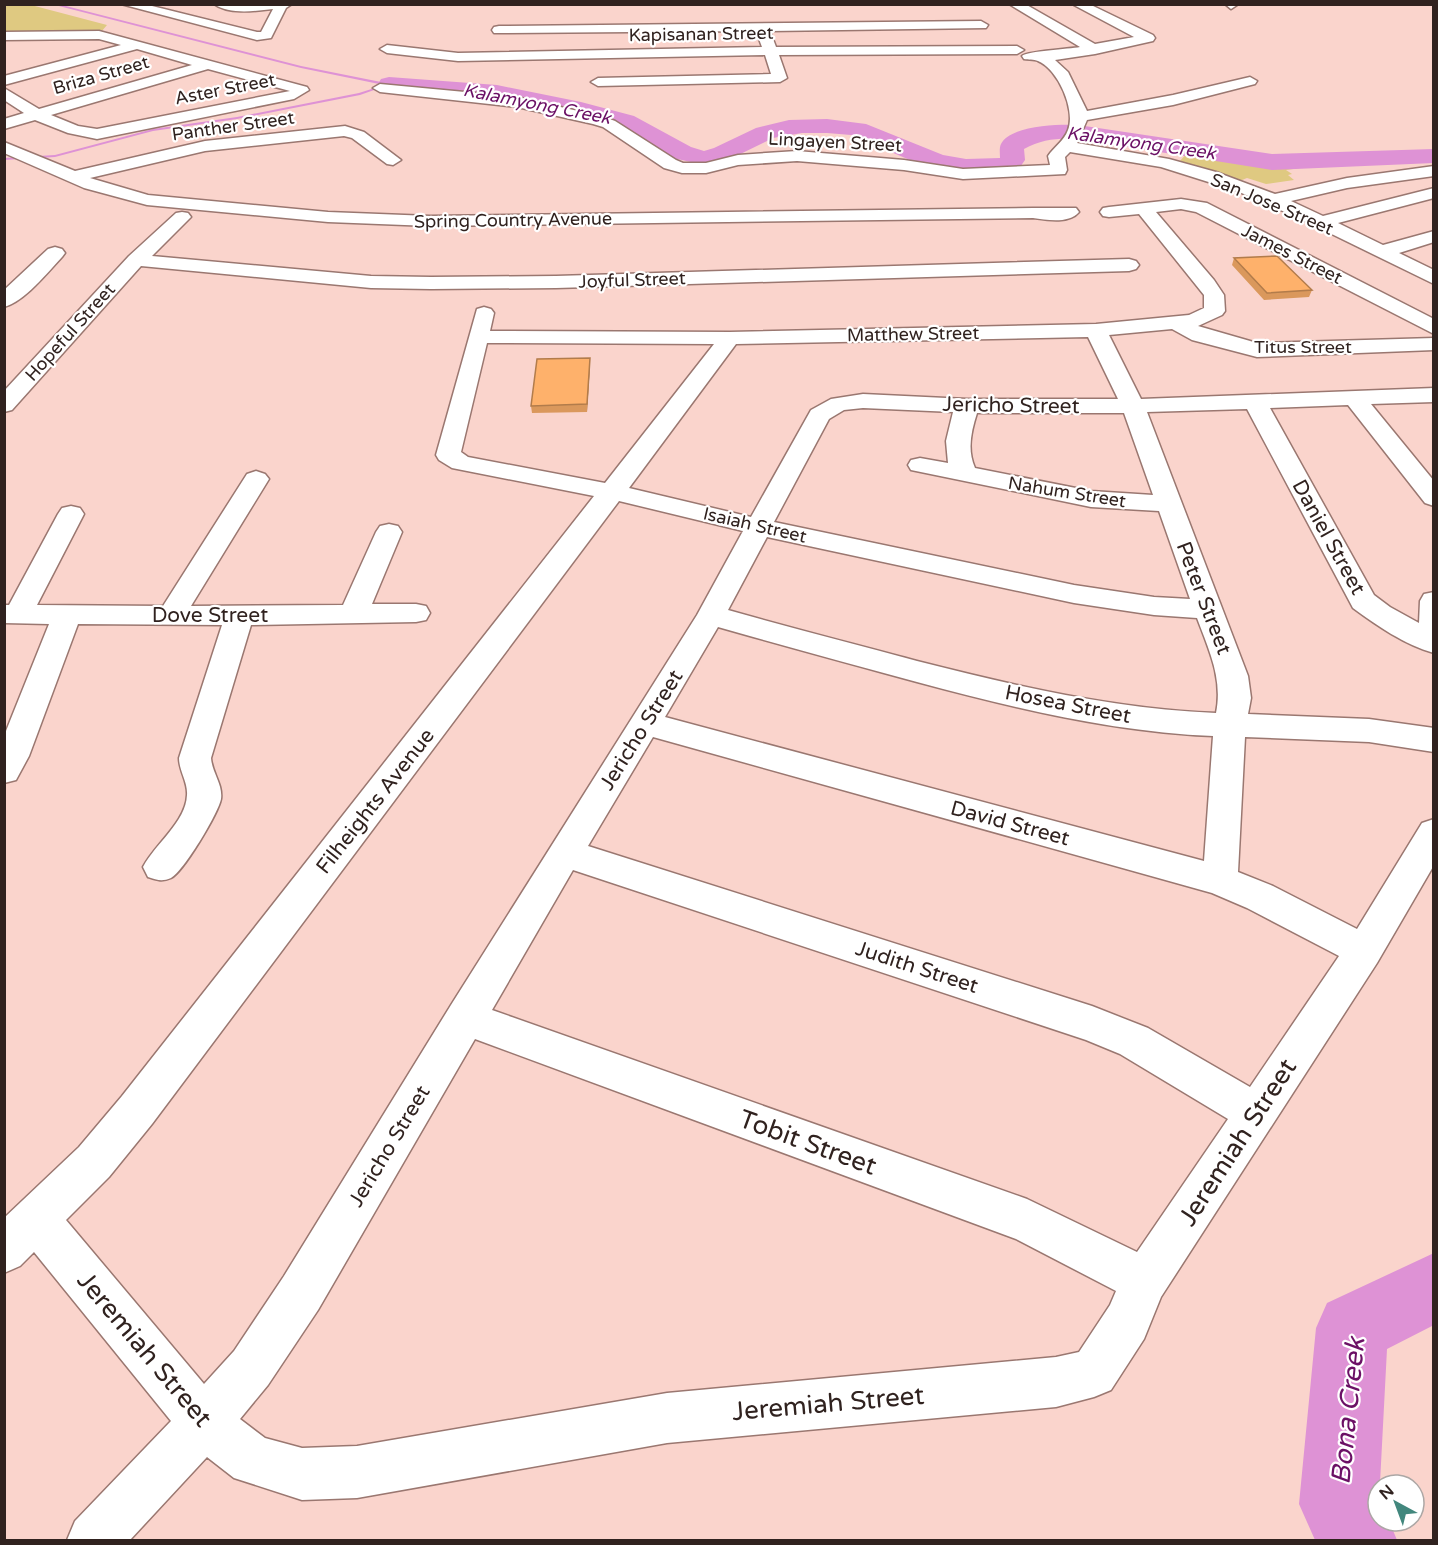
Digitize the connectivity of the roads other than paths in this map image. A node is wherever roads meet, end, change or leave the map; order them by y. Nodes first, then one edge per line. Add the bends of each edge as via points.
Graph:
1 (127, 4) edge
2 (196, 4) edge
3 (220, 4) edge
4 (1015, 4) edge
5 (1078, 4) edge
6 (284, 5) edge
7 (956, 9) dead end
8 (164, 14) junction
9 (762, 26) junction
10 (499, 30) dead end
11 (542, 30) junction
12 (990, 31) junction
13 (4, 36) edge
14 (139, 45) junction
15 (387, 49) dead end
16 (1095, 50) junction
17 (771, 51) junction
18 (42, 53) dead end
19 (647, 53) junction
20 (174, 54) junction
21 (1029, 54) junction
22 (534, 56) junction
23 (68, 64) junction
24 (139, 64) dead end
25 (209, 64) junction
26 (268, 79) junction
27 (648, 80) junction
28 (4, 81) edge
29 (597, 81) dead end
30 (1250, 81) dead end
31 (236, 86) dead end
32 (380, 88) dead end
33 (35, 93) dead end
34 (8, 96) edge
35 (94, 98) junction
36 (116, 107) dead end
37 (37, 115) junction
38 (4, 124) edge
39 (1075, 132) junction
40 (4, 147) edge
41 (393, 160) dead end
42 (1429, 174) edge
43 (72, 177) junction
44 (1434, 193) edge
45 (1273, 200) junction
46 (1146, 211) junction
47 (182, 218) dead end
48 (1319, 222) junction
49 (1434, 237) edge
50 (1381, 252) junction
51 (55, 253) dead end
52 (136, 260) junction
53 (1434, 260) edge
54 (1129, 264) dead end
55 (1410, 267) junction
56 (1434, 278) edge
57 (4, 302) edge
58 (1176, 323) junction
59 (482, 325) joint
60 (1434, 328) edge
61 (1096, 330) junction
62 (730, 338) junction
63 (1434, 344) edge
64 (1434, 395) edge
65 (1354, 398) junction
66 (1255, 402) junction
67 (4, 405) edge
68 (967, 406) junction
69 (1133, 406) junction
70 (920, 465) dead end
71 (966, 475) junction
72 (256, 478) dead end
73 (614, 492) junction
74 (1434, 498) edge
75 (1168, 504) junction
76 (71, 514) dead end
77 (760, 527) junction
78 (389, 532) dead end
79 (1434, 601) edge
80 (1210, 610) junction
81 (416, 613) dead end
82 (11, 614) edge
83 (353, 614) junction
84 (66, 615) junction
85 (711, 615) junction
86 (171, 616) junction
87 (239, 616) junction
88 (1434, 627) edge
89 (1434, 643) edge
90 (645, 723) junction
91 (1230, 725) junction
92 (1434, 740) edge
93 (4, 771) edge
94 (1434, 833) edge
95 (565, 853) junction
96 (161, 867) dead end
97 (1220, 880) junction
98 (1364, 951) junction
99 (465, 1018) junction
100 (1256, 1113) junction
101 (21, 1235) edge
102 (1145, 1281) junction
103 (204, 1423) junction
104 (94, 1540) edge

1 - 8 street
2 - 8 street
3 - 6 street via 240,8
4 - 16 street
5 - 16 street, Kapisanan Street via 1148,38
6 - 8 street via 266,35 257,36
7 - 12 street
9 - 11 street
9 - 12 street
9 - 17 street
10 - 11 street
11 - 22 street
12 - 21 street
13 - 14 street, Aster Street via 92,34
14 - 20 street, Aster Street
14 - 23 street
15 - 22 street, Kapisanan Street via 451,57
16 - 21 street, Kapisanan Street
17 - 19 street, Kapisanan Street
17 - 21 street, Kapisanan Street
17 - 27 street via 780,78
18 - 23 street
19 - 22 street, Kapisanan Street
19 - 27 street
20 - 24 street
20 - 25 street, Aster Street
21 - 39 street via 1061,72 1066,79
23 - 28 street
25 - 26 street, Aster Street
25 - 35 street, Briza Street
26 - 31 street
26 - 37 street, Aster Street via 300,88 301,92 97,134
27 - 29 street
30 - 39 street via 1153,104
32 - 39 street, Lingayen Street via 517,102 598,120 682,168 797,156 963,174 1059,170 1056,156
33 - 34 street
34 - 37 street, Aster Street
35 - 36 street
35 - 37 street, Briza Street
37 - 38 street, Briza Street
39 - 45 street, San Jose Street
40 - 43 street, Spring Country Avenue
41 - 43 street, Panther Street via 358,135 339,132 205,146
42 - 45 street via 1337,185
43 - 46 street, Spring Country Avenue via 109,191 165,203 405,221
44 - 48 street
45 - 48 street, San Jose Street
46 - 58 street, Matthew Street via 1214,295 1215,311 1193,321
46 - 60 street, James Street via 1181,204 1201,207
47 - 52 street, Hopeful Street
48 - 50 street, San Jose Street
49 - 50 street
50 - 55 street, San Jose Street
51 - 57 street
52 - 54 street, Joyful Street via 371,282 421,283
52 - 67 street, Hopeful Street
53 - 55 street
55 - 56 street, San Jose Street
58 - 61 street, Matthew Street
58 - 63 street, Titus Street via 1200,335 1257,350
59 - 62 street, Matthew Street
59 - 73 street, Isaiah Street via 448,455 461,463
61 - 62 street, Matthew Street
61 - 69 street, Peter Street
62 - 73 street, Filheights Avenue
64 - 65 street, Jericho Street
65 - 66 street, Jericho Street
65 - 74 street
66 - 69 street, Jericho Street
66 - 89 street, Daniel Street via 1363,601
68 - 69 street, Jericho Street
68 - 71 street via 957,453
68 - 77 street, Jericho Street via 855,401 824,410
69 - 75 street, Peter Street
70 - 71 street, Nahum Street
71 - 75 street, Nahum Street via 1092,499
72 - 86 street
73 - 77 street, Isaiah Street
73 - 101 street, Filheights Avenue via 136,1110 94,1162
75 - 80 street, Peter Street
76 - 82 street
77 - 80 street, Isaiah Street via 1074,594
77 - 85 street, Jericho Street
78 - 83 street
79 - 88 street
80 - 91 street, Peter Street via 1233,676 1235,698
81 - 83 street, Dove Street
82 - 84 street, Dove Street
83 - 87 street, Dove Street
84 - 86 street, Dove Street
84 - 93 street
85 - 90 street, Jericho Street
85 - 91 street, Hosea Street via 1003,693 1085,710 1171,722
86 - 87 street, Dove Street
87 - 96 street via 195,758 194,768 204,788 204,800 200,812
90 - 95 street, Jericho Street
90 - 97 street, David Street
91 - 92 street, Hosea Street via 1362,730
91 - 97 street, Peter Street
94 - 98 street, Jeremiah Street
95 - 99 street, Jericho Street
95 - 100 street, Judith Street via 1092,1024 1143,1046
97 - 98 street, David Street
98 - 100 street, Jeremiah Street
99 - 102 street, Tobit Street via 1027,1221
99 - 103 street, Jericho Street via 301,1293 251,1368
100 - 102 street, Jeremiah Street
101 - 103 street, Jeremiah Street
102 - 103 street, Jeremiah Street via 1127,1322 1094,1372 1056,1382 667,1418 357,1472 302,1474 252,1460
103 - 104 street, Jericho Street

